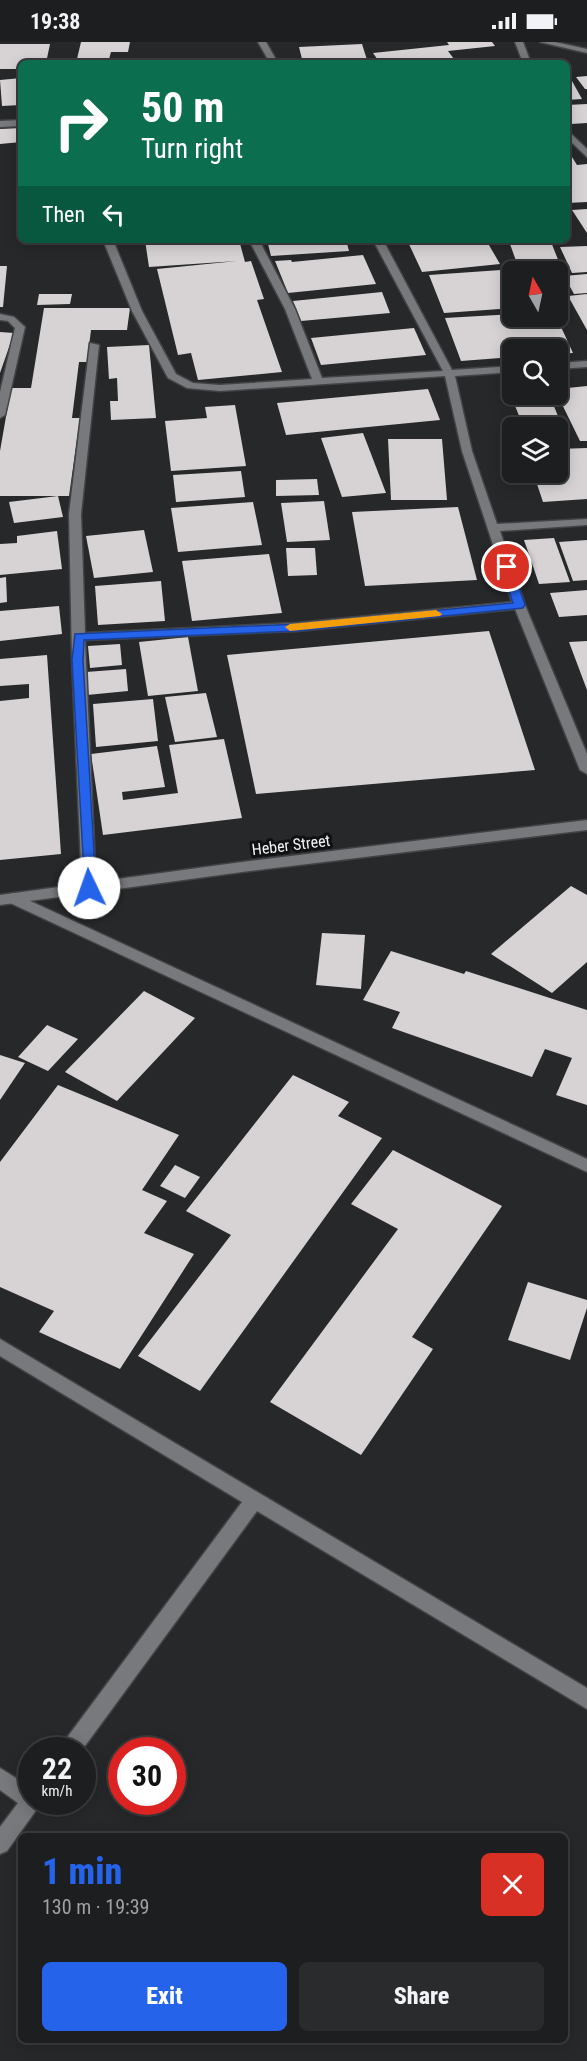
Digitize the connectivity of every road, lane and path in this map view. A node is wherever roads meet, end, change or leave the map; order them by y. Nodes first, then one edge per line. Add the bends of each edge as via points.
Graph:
1 (262, 42) edge
2 (519, 42) edge
3 (544, 42) edge
4 (587, 51) edge
5 (272, 60) edge
6 (526, 60) edge
7 (18, 123) edge
8 (0, 124) edge
9 (570, 136) edge
10 (587, 154) edge
11 (109, 243) edge
12 (256, 243) edge
13 (380, 243) edge
14 (0, 317) edge
15 (94, 345) dead end
16 (587, 364) edge
17 (568, 365) edge
18 (502, 370) edge
19 (449, 373) junction
20 (318, 381) junction
21 (0, 415) edge
22 (587, 522) edge
23 (494, 528) junction
24 (519, 605) junction
25 (79, 637) junction
26 (587, 770) edge
27 (587, 825) edge
28 (89, 888) junction
29 (6, 899) edge
30 (587, 1166) edge
31 (0, 1347) edge
32 (255, 1500) junction
33 (587, 1699) edge
34 (80, 1737) edge
35 (0, 1778) edge
36 (18, 1791) edge
37 (22, 1815) edge
38 (0, 1844) edge

1 - 5 street
2 - 6 street
3 - 4 street
7 - 8 street
9 - 10 street
11 - 20 street via 137,311 172,376 191,386 220,388
12 - 20 street via 290,309
13 - 19 street
14 - 21 street via 11,319 20,327
15 - 25 street via 75,514
16 - 17 street
18 - 19 street
19 - 20 street
19 - 23 street via 467,451
22 - 23 street
23 - 24 street
24 - 25 street via 297,627
24 - 26 street
25 - 28 street
27 - 28 street, Heber Street
28 - 29 street, Heber Street
29 - 30 street
31 - 32 street
32 - 33 street
32 - 34 street
35 - 36 street
37 - 38 street

